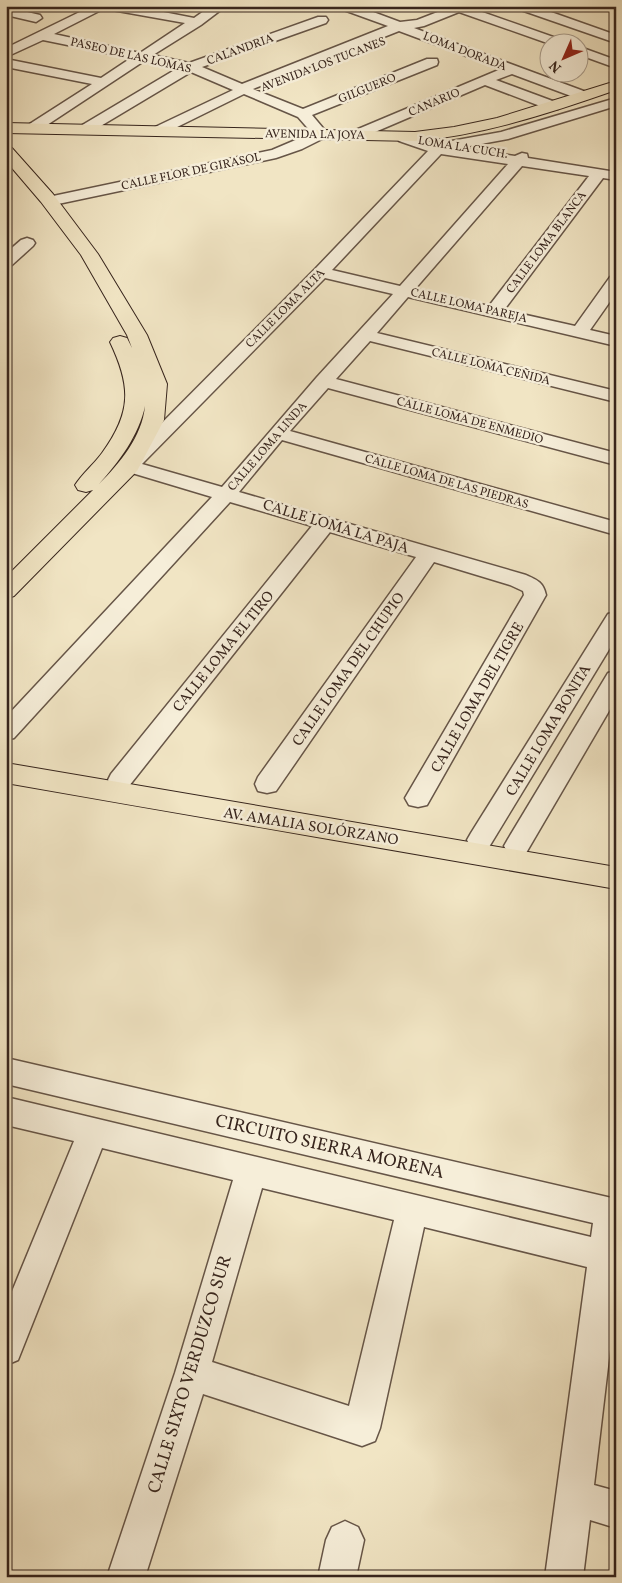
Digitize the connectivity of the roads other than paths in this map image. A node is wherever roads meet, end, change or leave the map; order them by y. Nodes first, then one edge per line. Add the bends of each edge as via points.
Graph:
1 (11, 6) edge
2 (102, 6) edge
3 (112, 6) edge
4 (220, 6) edge
5 (345, 6) edge
6 (522, 6) edge
7 (456, 7) edge
8 (6, 10) edge
9 (36, 18) dead end
10 (322, 20) dead end
11 (197, 22) junction
12 (410, 27) junction
13 (44, 36) junction
14 (540, 37) edge
15 (616, 39) edge
16 (6, 53) edge
17 (590, 55) edge
18 (141, 57) junction
19 (432, 62) dead end
20 (6, 63) edge
21 (616, 64) edge
22 (190, 67) junction
23 (512, 70) junction
24 (486, 80) junction
25 (102, 82) junction
26 (616, 85) edge
27 (243, 92) junction
28 (584, 96) junction
29 (616, 102) edge
30 (553, 106) junction
31 (303, 114) junction
32 (6, 128) edge
33 (33, 128) junction
34 (84, 130) junction
35 (158, 130) junction
36 (321, 134) junction
37 (356, 135) junction
38 (404, 138) junction
39 (445, 147) junction
40 (6, 151) edge
41 (520, 159) junction
42 (6, 170) edge
43 (616, 170) edge
44 (599, 174) junction
45 (616, 176) edge
46 (58, 199) dead end
47 (6, 240) edge
48 (6, 262) edge
49 (321, 272) junction
50 (616, 280) edge
51 (405, 290) junction
52 (494, 311) junction
53 (580, 332) junction
54 (366, 335) junction
55 (616, 340) edge
56 (323, 381) junction
57 (616, 397) edge
58 (278, 432) junction
59 (616, 459) edge
60 (129, 466) junction
61 (226, 494) junction
62 (326, 523) junction
63 (616, 528) edge
64 (429, 554) junction
65 (6, 566) edge
66 (6, 591) edge
67 (535, 595) joint
68 (616, 619) edge
69 (616, 679) edge
70 (6, 732) edge
71 (6, 759) edge
72 (6, 773) edge
73 (120, 780) junction
74 (267, 784) dead end
75 (418, 798) dead end
76 (480, 840) junction
77 (517, 846) junction
78 (616, 861) edge
79 (616, 878) edge
80 (6, 1071) edge
81 (6, 1111) edge
82 (93, 1132) junction
83 (251, 1171) junction
84 (412, 1210) junction
85 (605, 1256) junction
86 (607, 1306) edge
87 (9, 1330) edge
88 (192, 1373) junction
89 (574, 1496) junction
90 (616, 1510) edge
91 (345, 1540) dead end
92 (126, 1577) edge
93 (337, 1577) edge
94 (564, 1577) edge

1 - 8 street
2 - 13 street
3 - 11 street
4 - 11 street
5 - 12 street, LOMA DORADA
6 - 15 street
7 - 12 street, AVENIDA LOS TUCANES
7 - 14 street
8 - 9 street
10 - 22 street, CALANDRIA
11 - 18 street
12 - 23 street, LOMA DORADA
12 - 27 street, AVENIDA LOS TUCANES
13 - 16 street
13 - 18 street, PASEO DE LAS LOMAS
17 - 21 street
18 - 22 street, PASEO DE LAS LOMAS
18 - 25 street
19 - 31 street, GILGUERO
20 - 25 street
22 - 27 street, PASEO DE LAS LOMAS
22 - 34 street, CALANDRIA
23 - 24 street, CANARIO
23 - 28 street, LOMA DORADA
24 - 30 street
24 - 37 street, CANARIO
25 - 33 street
26 - 28 main road, AVENIDA LA JOYA
27 - 31 street, PASEO DE LAS LOMAS
27 - 35 street, AVENIDA LOS TUCANES
28 - 30 main road, AVENIDA LA JOYA
29 - 39 street via 502,136
30 - 38 main road, AVENIDA LA JOYA via 458,132
31 - 36 street, PASEO DE LAS LOMAS
32 - 33 main road, AVENIDA LA JOYA
33 - 34 main road, AVENIDA LA JOYA
34 - 35 main road, AVENIDA LA JOYA
35 - 36 main road, AVENIDA LA JOYA
36 - 37 main road, AVENIDA LA JOYA
36 - 46 street, CALLE FLOR DE GIRASOL via 276,154
37 - 38 main road, AVENIDA LA JOYA
38 - 39 street, LOMA LA CUCH.
39 - 41 street, LOMA LA CUCH.
39 - 49 street, CALLE LOMA ALTA
40 - 60 main road via 90,254 137,335 157,384 154,420
41 - 43 street, LOMA LA CUCH.
41 - 44 street, LOMA LA CUCH.
41 - 51 street, CALLE LOMA LINDA
42 - 65 main road via 74,256 108,315 132,367 136,400 126,431 106,464
44 - 45 street, LOMA LA CUCH.
44 - 52 street, CALLE LOMA BLANCA
47 - 48 street via 27,244
49 - 51 street, CALLE LOMA PAREJA
49 - 60 street, CALLE LOMA ALTA
50 - 53 street
51 - 52 street, CALLE LOMA PAREJA
51 - 54 street, CALLE LOMA LINDA
52 - 53 street, CALLE LOMA PAREJA
53 - 55 street, CALLE LOMA PAREJA
54 - 56 street, CALLE LOMA LINDA
54 - 57 street, CALLE LOMA CEÑIDA
56 - 58 street, CALLE LOMA LINDA
56 - 59 street, CALLE LOMA DE ENMEDIO
58 - 61 street, CALLE LOMA LINDA
58 - 63 street, CALLE LOMA DE LAS PIEDRAS
60 - 61 street, CALLE LOMA LA PAJA
60 - 66 main road
61 - 62 street, CALLE LOMA LA PAJA
61 - 70 street, CALLE LOMA LINDA
62 - 64 street, CALLE LOMA LA PAJA
62 - 73 street, CALLE LOMA EL TIRO
64 - 67 street, CALLE LOMA LA PAJA via 518,580 533,587
64 - 74 street, CALLE LOMA DEL CHUPIO
67 - 75 street, CALLE LOMA DEL TIGRE
68 - 76 street, CALLE LOMA BONITA
69 - 77 street
71 - 73 main road, AV. AMALIA SOLÓRZANO
72 - 79 main road, AV. AMALIA SOLÓRZANO
73 - 76 main road, AV. AMALIA SOLÓRZANO
76 - 77 main road, AV. AMALIA SOLÓRZANO
77 - 78 main road, AV. AMALIA SOLÓRZANO
80 - 85 street, CIRCUITO SIERRA MORENA via 610,1212
81 - 82 street
82 - 83 street
82 - 87 street
83 - 84 street
83 - 88 street, CALLE SIXTO VERDUZCO SUR
84 - 85 street
84 - 88 street via 362,1428
85 - 86 street, CIRCUITO SIERRA MORENA
86 - 89 street, CIRCUITO SIERRA MORENA
88 - 92 street, CALLE SIXTO VERDUZCO SUR
89 - 90 street
89 - 94 street, CIRCUITO SIERRA MORENA
91 - 93 street

